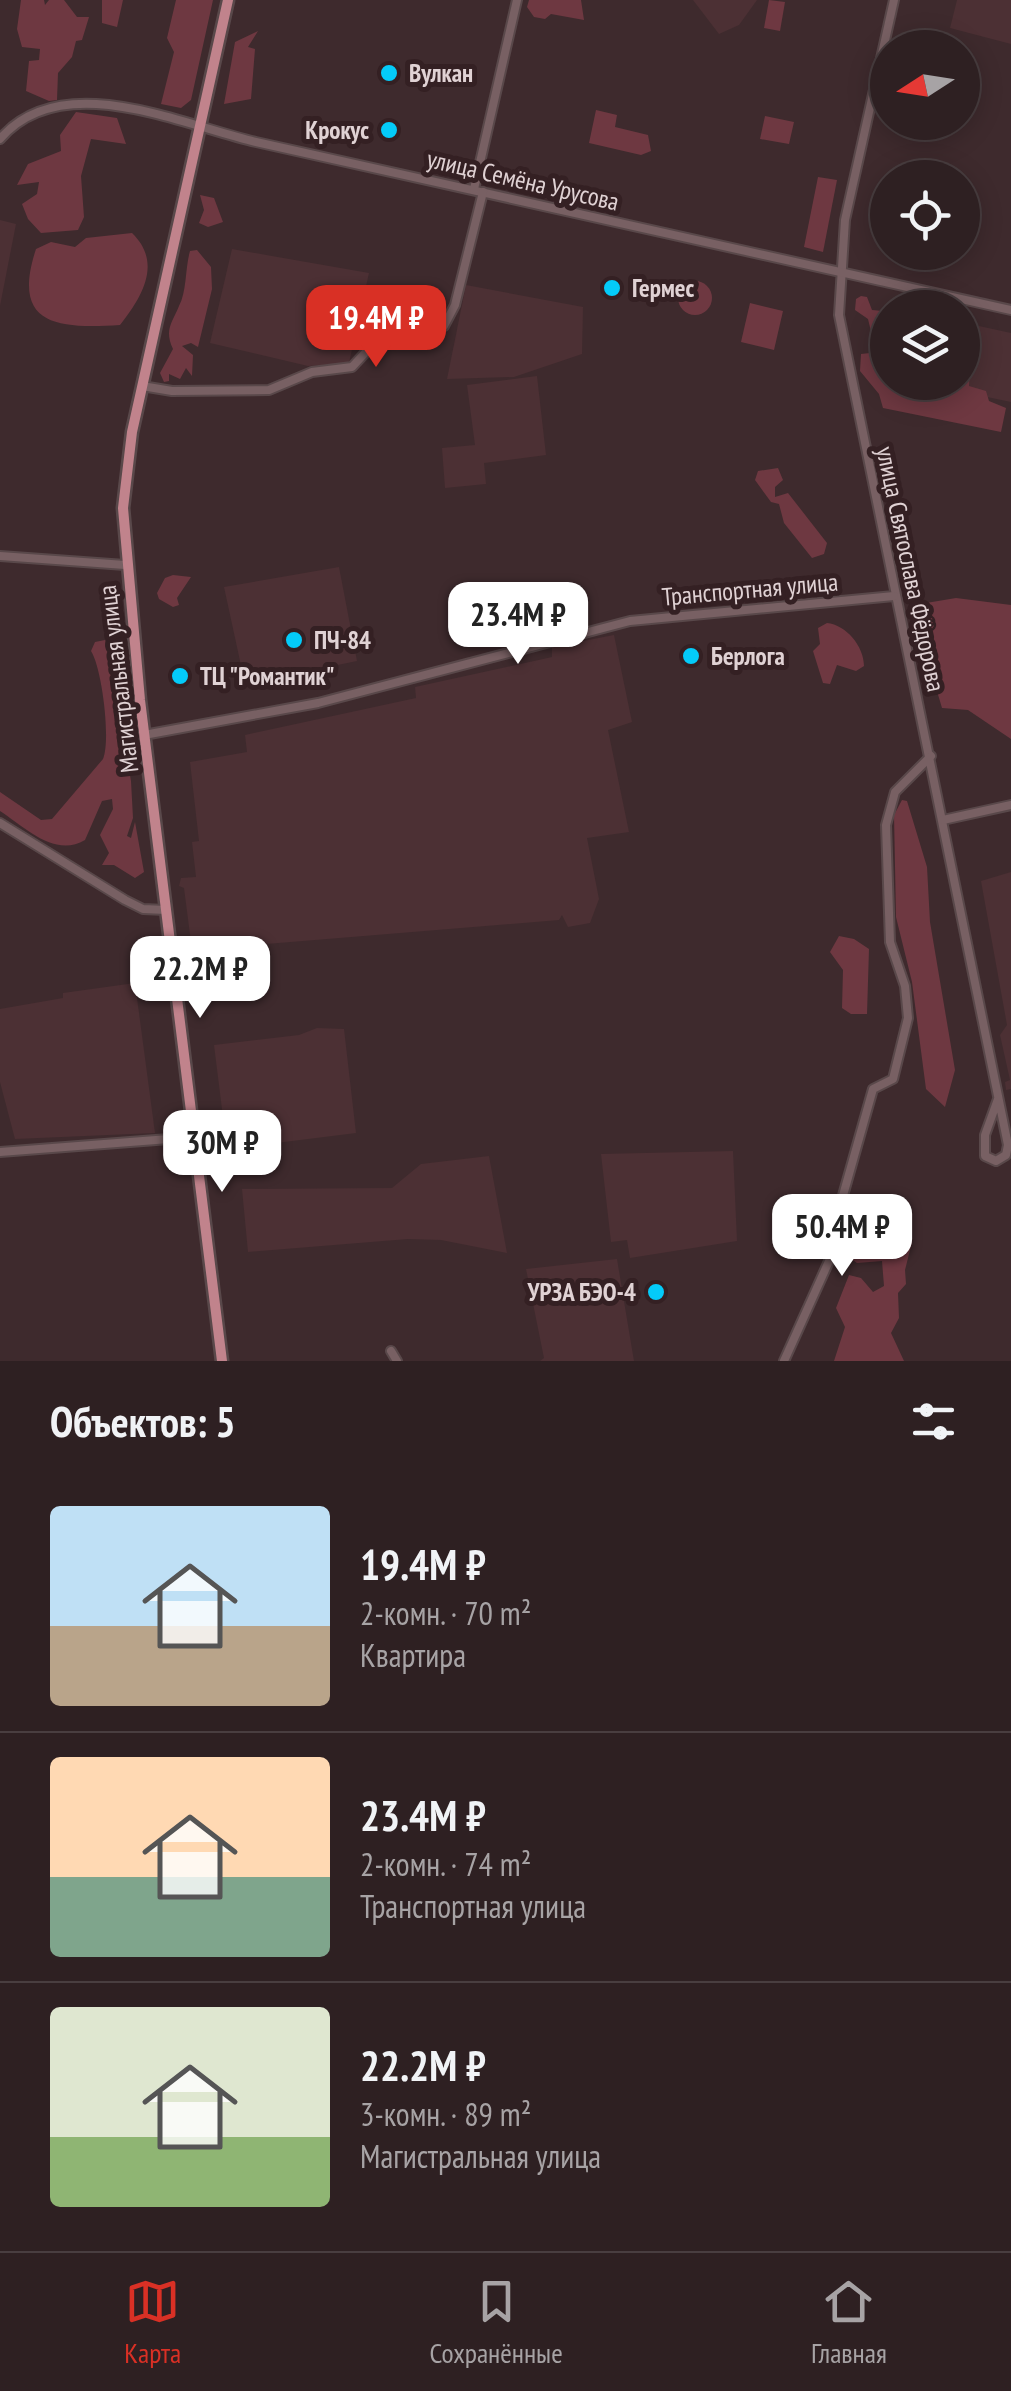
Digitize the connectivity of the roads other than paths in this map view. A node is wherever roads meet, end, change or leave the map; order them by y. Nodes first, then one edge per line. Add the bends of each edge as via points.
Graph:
1 (228, 0) edge
2 (517, 0) edge
3 (894, 0) edge
4 (198, 127) junction
5 (0, 138) edge
6 (478, 191) junction
7 (839, 272) junction
8 (1011, 310) edge
9 (142, 386) junction
10 (0, 556) edge
11 (125, 565) junction
12 (894, 596) junction
13 (144, 736) junction
14 (931, 756) junction
15 (1011, 805) edge
16 (943, 820) junction
17 (0, 823) edge
18 (166, 910) junction
19 (998, 1099) junction
20 (195, 1137) junction
21 (0, 1152) edge
22 (392, 1351) dead end
23 (222, 1361) edge
24 (396, 1361) edge
25 (784, 1361) edge

1 - 4 main road, Магистральная улица
2 - 6 street
3 - 7 street, улица Святослава Фёдорова via 850,192
4 - 5 street, улица Семёна Урусова via 151,113 81,105 34,114
4 - 6 street, улица Семёна Урусова
4 - 9 main road, Магистральная улица
6 - 7 street, улица Семёна Урусова
6 - 9 street via 455,305 444,326 394,322 352,367 312,372 274,389
7 - 8 street, улица Семёна Урусова
7 - 12 street, улица Святослава Фёдорова via 841,332
9 - 11 main road, Магистральная улица via 124,484
10 - 11 street
11 - 13 main road, Магистральная улица
12 - 13 street, Транспортная улица via 630,621 318,703
12 - 14 street, улица Святослава Фёдорова
13 - 18 main road, Магистральная улица
14 - 16 street, улица Святослава Фёдорова
14 - 25 street via 895,792 886,825 890,942 905,986 906,1038 893,1079 872,1089 842,1199 843,1230
15 - 16 street
16 - 19 street, улица Святослава Фёдорова
17 - 18 street via 132,904
18 - 20 main road, Магистральная улица
19 - 19 street, улица Святослава Фёдорова via 1008,1146 999,1161 985,1156 984,1135
20 - 21 street
20 - 23 main road, Магистральная улица
22 - 24 street

